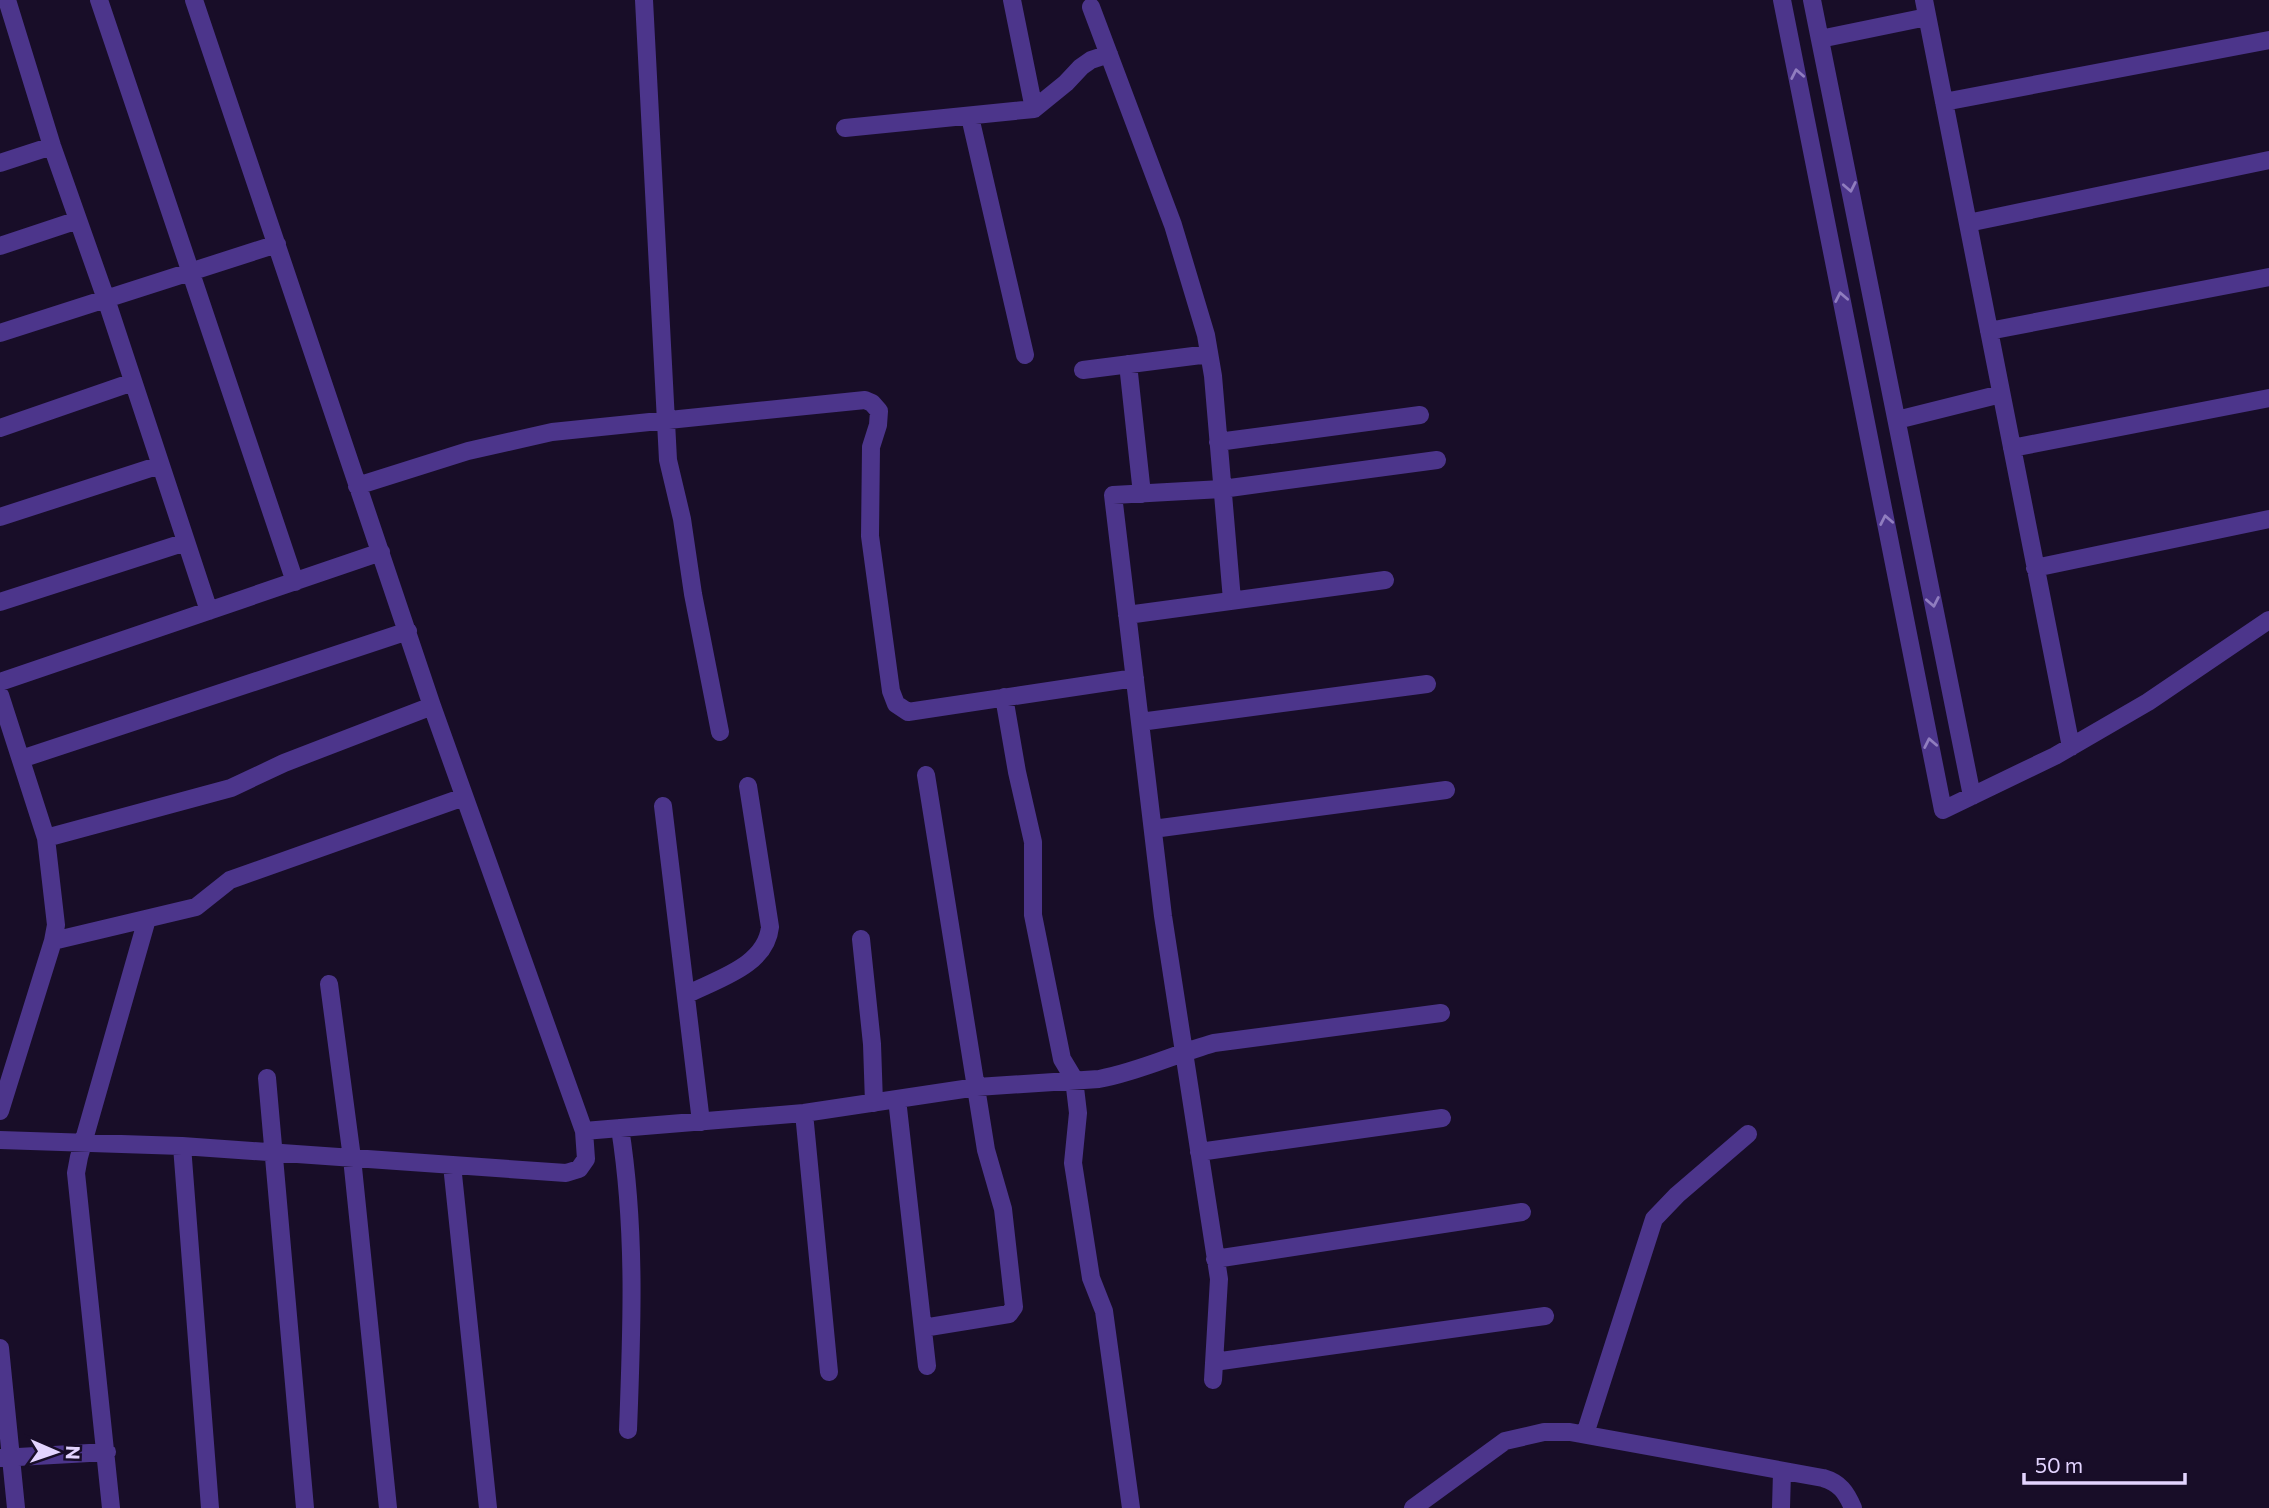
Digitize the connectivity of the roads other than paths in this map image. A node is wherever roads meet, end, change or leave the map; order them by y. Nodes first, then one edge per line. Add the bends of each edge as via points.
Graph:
1 (7, 0) edge
2 (99, 0) edge
3 (194, 0) edge
4 (644, 0) edge
5 (1012, 0) edge
6 (1782, 0) edge
7 (1812, 0) edge
8 (1091, 7) dead end
9 (1925, 8) edge
10 (1820, 39) junction
11 (2269, 40) edge
12 (1108, 54) junction
13 (1944, 102) junction
14 (1034, 109) junction
15 (971, 117) junction
16 (845, 128) dead end
17 (1840, 141) junction
18 (52, 146) junction
19 (1811, 147) junction
20 (2269, 160) edge
21 (0, 163) edge
22 (78, 220) junction
23 (1968, 223) junction
24 (276, 244) junction
25 (0, 246) edge
26 (190, 272) junction
27 (2269, 277) edge
28 (106, 299) junction
29 (1989, 331) junction
30 (0, 333) edge
31 (1209, 354) junction
32 (1026, 355) dead end
33 (1128, 364) junction
34 (1083, 370) dead end
35 (133, 382) junction
36 (2001, 394) junction
37 (2269, 398) edge
38 (1420, 415) dead end
39 (667, 420) junction
40 (1897, 420) junction
41 (0, 428) edge
42 (1218, 442) junction
43 (1902, 448) junction
44 (2012, 448) junction
45 (1873, 456) junction
46 (1437, 460) dead end
47 (160, 465) junction
48 (357, 486) junction
49 (1222, 489) junction
50 (1142, 494) junction
51 (0, 517) edge
52 (2269, 519) edge
53 (186, 542) junction
54 (381, 552) junction
55 (2035, 568) junction
56 (1385, 580) dead end
57 (295, 582) junction
58 (1232, 600) junction
59 (0, 603) edge
60 (209, 611) junction
61 (1127, 615) junction
62 (2269, 620) edge
63 (408, 631) junction
64 (1135, 678) junction
65 (0, 682) edge
66 (1427, 684) dead end
67 (0, 695) edge
68 (1004, 697) junction
69 (432, 706) junction
70 (1140, 722) junction
71 (720, 732) dead end
72 (2071, 747) junction
73 (21, 759) junction
74 (926, 775) dead end
75 (748, 786) dead end
76 (1446, 790) dead end
77 (1972, 796) junction
78 (464, 797) junction
79 (663, 806) dead end
80 (1153, 829) junction
81 (46, 838) junction
82 (147, 919) junction
83 (861, 939) dead end
84 (53, 941) junction
85 (329, 984) dead end
86 (686, 995) junction
87 (1441, 1013) dead end
88 (1184, 1051) junction
89 (267, 1077) dead end
90 (1074, 1079) junction
91 (978, 1087) junction
92 (897, 1099) junction
93 (874, 1103) junction
94 (0, 1111) edge
95 (804, 1113) junction
96 (1442, 1118) dead end
97 (701, 1122) junction
98 (620, 1128) junction
99 (584, 1131) junction
100 (1748, 1134) dead end
101 (0, 1140) edge
102 (83, 1143) junction
103 (182, 1146) junction
104 (1199, 1152) junction
105 (274, 1153) junction
106 (352, 1158) junction
107 (452, 1165) junction
108 (1522, 1212) dead end
109 (1215, 1259) junction
110 (1545, 1316) dead end
111 (923, 1328) junction
112 (0, 1348) edge
113 (927, 1366) dead end
114 (829, 1372) dead end
115 (628, 1430) dead end
116 (1584, 1434) junction
117 (107, 1452) junction
118 (6, 1458) edge
119 (1782, 1472) junction
120 (1438, 1501) edge
121 (16, 1508) edge
122 (111, 1508) edge
123 (210, 1508) edge
124 (305, 1508) edge
125 (388, 1508) edge
126 (488, 1508) edge
127 (1130, 1508) edge
128 (1413, 1508) edge
129 (1781, 1508) edge
130 (1853, 1508) edge

1 - 18 street
2 - 26 street
3 - 24 street
4 - 39 street
5 - 14 street
19 -> 6 street
7 - 10 street
8 - 12 street
9 - 10 street
9 - 13 street
10 - 17 street
11 - 13 street
12 - 14 street via 1081,67
12 - 31 street via 1173,225
13 - 23 street
14 - 15 street
15 - 16 street
15 - 32 street
17 - 19 street
17 -> 40 street
18 - 21 street
18 - 22 street
45 -> 19 street
20 - 23 street
22 - 25 street
22 - 28 street
23 - 29 street
24 - 26 street
24 - 48 street
26 - 28 street
26 - 57 street
27 - 29 street
28 - 30 street
28 - 35 street
29 - 36 street
31 - 33 street
31 - 42 street
33 - 34 street
33 - 50 street
35 - 41 street
35 - 47 street
36 - 40 street
36 - 44 street
37 - 44 street
38 - 42 street
39 - 48 street via 507,441
39 - 68 street via 865,400 872,403 879,411 871,447 870,536 896,704 908,712
39 - 71 street via 668,460
40 - 43 street
42 - 49 street
43 - 45 street
43 -> 77 street
44 - 55 street
77 -> 45 street via 1943,810
46 - 49 street
47 - 51 street
47 - 53 street
48 - 54 street
49 - 50 street
49 - 58 street
50 - 61 street via 1113,495
52 - 55 street
53 - 59 street
53 - 60 street
54 - 57 street
54 - 63 street
55 - 72 street
56 - 58 street
57 - 60 street
58 - 61 street
60 - 65 street
61 - 64 street
62 - 72 street via 2148,702
63 - 69 street
63 - 73 street
64 - 68 street
64 - 70 street
66 - 70 street
67 - 73 street
68 - 90 street via 1033,842 1032,915 1062,1059
69 - 78 street
69 - 81 street via 231,788
70 - 80 street
72 - 77 street
73 - 81 street
74 - 91 street
75 - 86 street via 769,939 751,962
76 - 80 street
78 - 82 street via 230,880 196,907
78 - 99 street
79 - 86 street
80 - 88 street
81 - 84 street via 56,925
82 - 84 street
82 - 102 street
83 - 93 street
84 - 94 street
85 - 106 street
86 - 97 street
87 - 88 street via 1214,1042
88 - 90 street via 1118,1075
88 - 104 street
89 - 105 street
90 - 91 street
90 - 127 street via 1078,1113 1073,1163 1091,1278 1104,1311
91 - 92 street
91 - 111 street via 986,1150 1003,1209 1014,1307 996,1318
92 - 93 street
92 - 111 street
93 - 95 street
95 - 97 street
95 - 114 street
96 - 104 street
97 - 98 street
98 - 99 street
98 - 115 street via 633,1246
99 - 107 street via 586,1159 579,1169 566,1173
100 - 116 street via 1654,1219
101 - 102 street
102 - 103 street
102 - 117 street via 76,1173
103 - 105 street
103 - 123 street
104 - 109 street
105 - 106 street
105 - 124 street
106 - 107 street
106 - 125 street
107 - 126 street
108 - 109 street
109 - 110 street via 1219,1279 1214,1371
111 - 113 street
112 - 118 street
116 - 119 street
116 - 120 street via 1544,1432 1505,1441
117 - 118 street
117 - 122 street
118 - 121 street
119 - 129 street
119 - 130 street via 1835,1482
120 - 128 street

